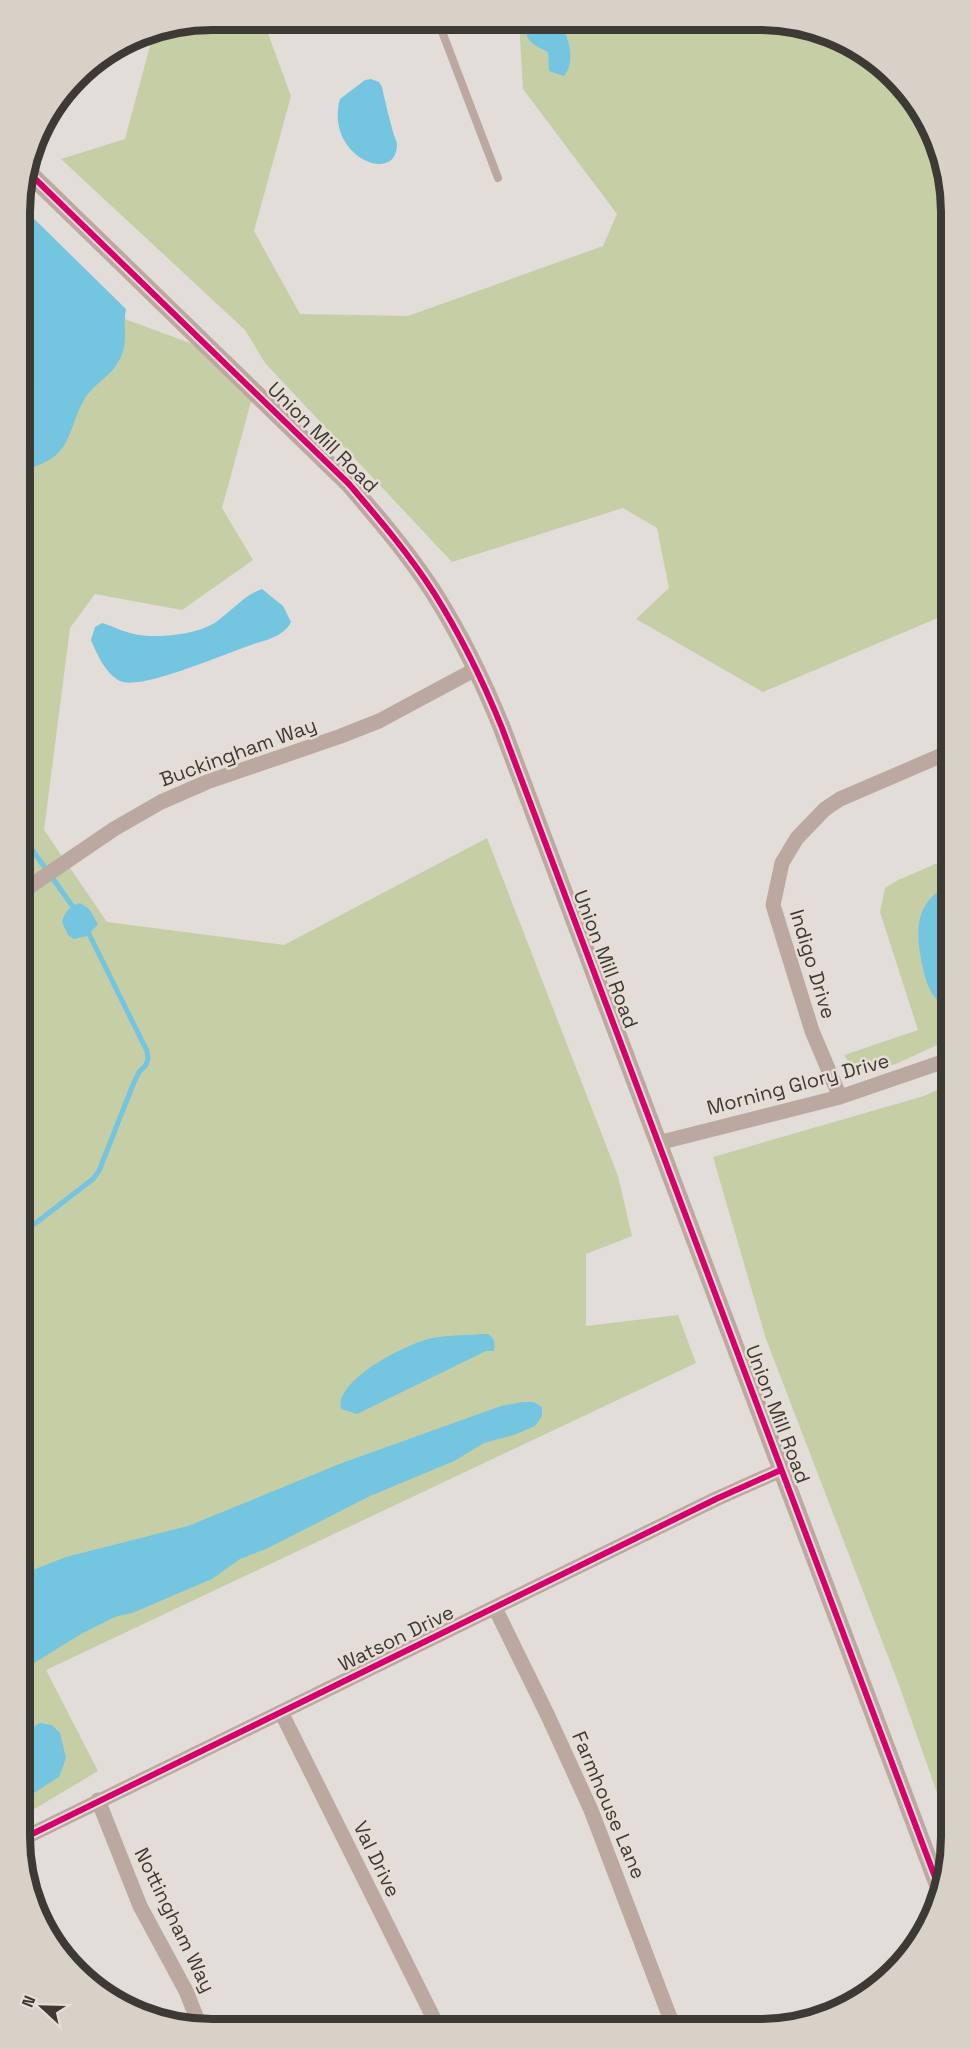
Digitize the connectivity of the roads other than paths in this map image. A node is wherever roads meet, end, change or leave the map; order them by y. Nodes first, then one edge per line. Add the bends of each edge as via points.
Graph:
1 (441, 30) edge
2 (34, 178) edge
3 (498, 178) dead end
4 (476, 669) junction
5 (941, 756) edge
6 (30, 886) edge
7 (941, 1062) edge
8 (840, 1097) junction
9 (658, 1143) junction
10 (781, 1470) junction
11 (495, 1608) junction
12 (281, 1712) junction
13 (98, 1800) junction
14 (30, 1835) edge
15 (936, 1879) edge
16 (197, 2018) edge
17 (434, 2019) edge
18 (670, 2019) edge

1 - 3 lane
2 - 4 street, Union Mill Road via 348,484 433,592
4 - 6 street, Buckingham Way via 379,721 161,802
4 - 9 street, Union Mill Road via 502,728
5 - 8 street, Indigo Drive via 825,809 797,838 782,863 774,905 812,1030
7 - 8 street, Morning Glory Drive
8 - 9 street, Morning Glory Drive
9 - 10 street, Union Mill Road
10 - 11 street, Watson Drive via 716,1498
10 - 15 street, Union Mill Road
11 - 12 street, Watson Drive
11 - 18 street, Farmhouse Lane via 591,1810
12 - 13 street, Watson Drive
12 - 17 street, Val Drive
13 - 14 street, Watson Drive
13 - 16 street, Nottingham Way via 140,1906

